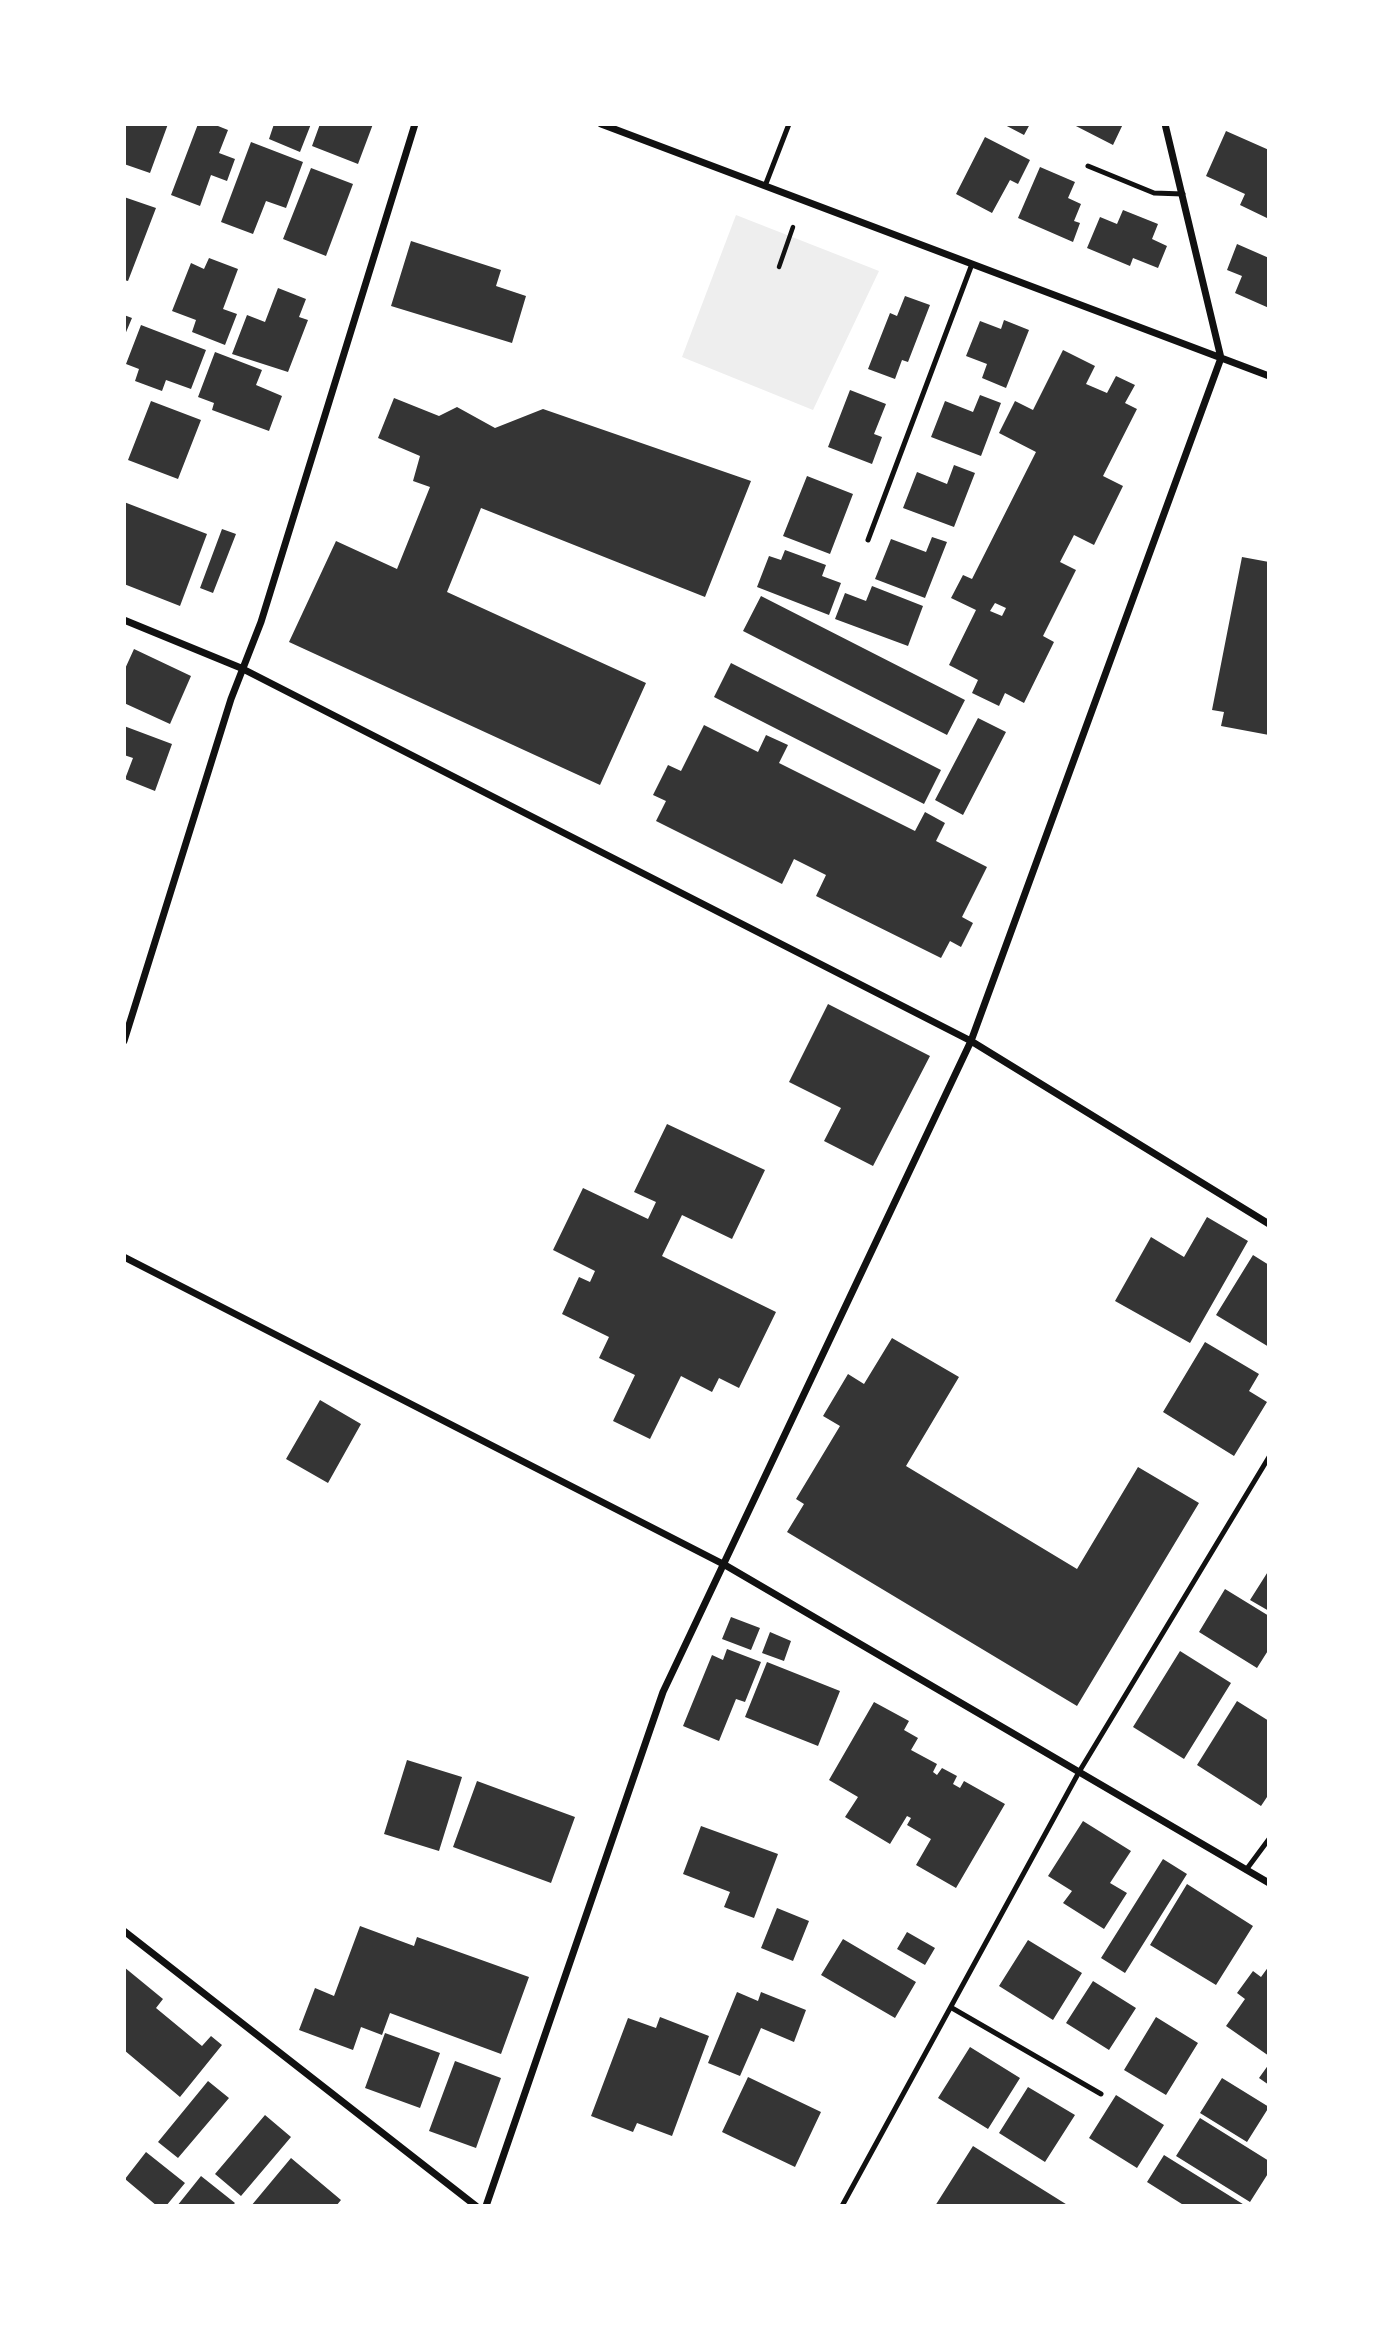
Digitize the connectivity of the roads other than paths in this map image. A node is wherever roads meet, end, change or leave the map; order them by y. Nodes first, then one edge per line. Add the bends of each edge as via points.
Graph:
1 (415, 124) edge
2 (601, 124) edge
3 (789, 124) edge
4 (1165, 124) edge
5 (1088, 166) dead end
6 (765, 186) junction
7 (1183, 194) junction
8 (972, 264) junction
9 (1221, 358) junction
10 (1269, 376) edge
11 (868, 540) dead end
12 (124, 620) edge
13 (242, 668) junction
14 (124, 1041) edge
15 (971, 1041) junction
16 (1269, 1224) edge
17 (124, 1257) edge
18 (1269, 1457) edge
19 (725, 1564) junction
20 (1079, 1772) junction
21 (1269, 1839) edge
22 (1246, 1870) junction
23 (1269, 1883) edge
24 (124, 1931) edge
25 (952, 2008) junction
26 (1101, 2094) dead end
27 (476, 2206) edge
28 (485, 2206) edge
29 (842, 2206) edge

1 - 13 street via 261,622
2 - 6 street
3 - 6 lane
4 - 7 street
5 - 7 lane via 1154,193
6 - 8 street
7 - 9 street
8 - 9 street
8 - 11 lane
9 - 10 street
9 - 15 street
12 - 13 street
13 - 14 street
13 - 15 street
15 - 16 street
15 - 19 street
17 - 19 street
18 - 20 lane
19 - 20 street
19 - 28 street via 663,1692
20 - 22 street
20 - 25 lane
21 - 22 lane
22 - 23 street
24 - 27 street
25 - 26 lane
25 - 29 lane

